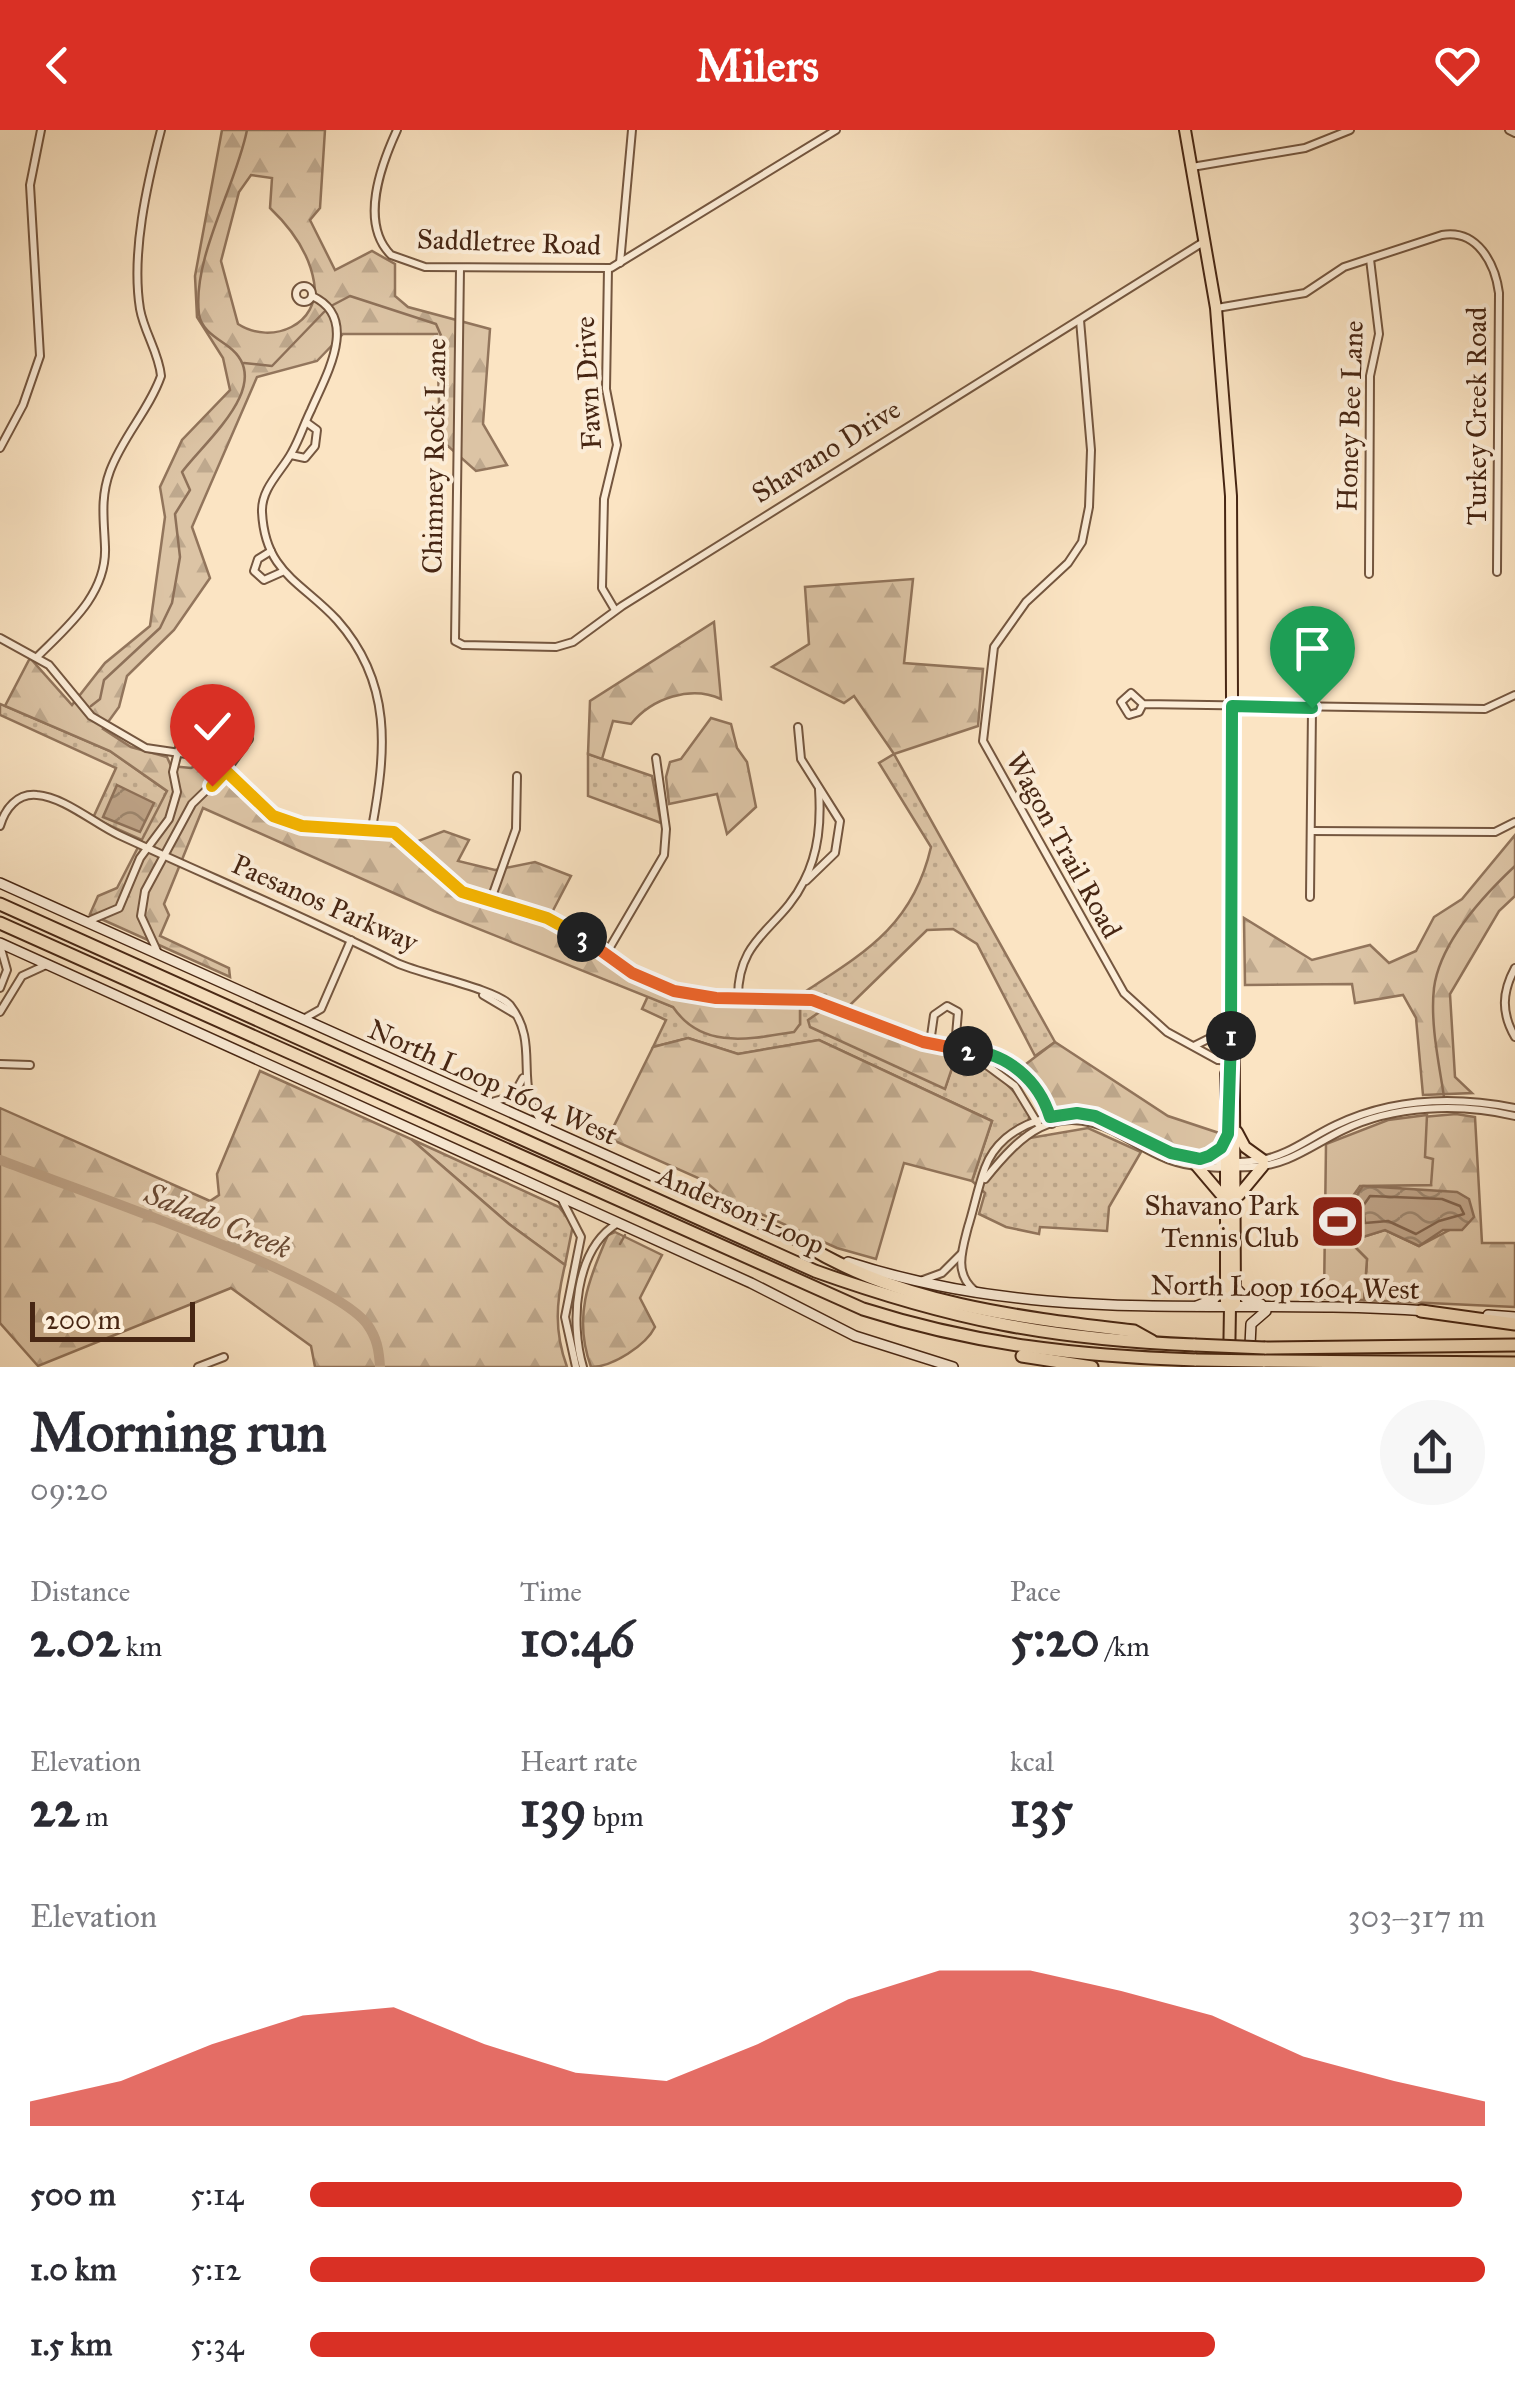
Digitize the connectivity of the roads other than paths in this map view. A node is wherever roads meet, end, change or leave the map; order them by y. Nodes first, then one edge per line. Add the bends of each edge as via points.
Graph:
1 (41, 130) edge
2 (161, 130) edge
3 (398, 130) edge
4 (632, 130) edge
5 (836, 130) edge
6 (1185, 130) edge
7 (1350, 130) edge
8 (1191, 168) junction
9 (1204, 241) junction
10 (1370, 259) junction
11 (620, 265) junction
12 (460, 268) junction
13 (608, 268) junction
14 (312, 296) dead end
15 (1216, 308) junction
16 (1080, 318) junction
17 (306, 422) junction
18 (0, 448) edge
19 (290, 455) junction
20 (271, 552) junction
21 (282, 572) junction
22 (1498, 572) dead end
23 (1369, 574) dead end
24 (616, 610) junction
25 (0, 638) edge
26 (458, 644) joint
27 (38, 656) junction
28 (1515, 694) edge
29 (1143, 704) dead end
30 (1232, 706) junction
31 (1312, 708) junction
32 (798, 728) dead end
33 (180, 754) junction
34 (656, 758) dead end
35 (226, 771) junction
36 (517, 776) dead end
37 (819, 790) junction
38 (177, 792) junction
39 (194, 800) junction
40 (1515, 822) edge
41 (0, 826) edge
42 (372, 828) junction
43 (1311, 831) junction
44 (1428, 832) junction
45 (1428, 846) dead end
46 (148, 848) junction
47 (166, 856) junction
48 (1, 882) edge
49 (804, 882) junction
50 (1310, 897) dead end
51 (490, 902) junction
52 (0, 904) edge
53 (84, 922) junction
54 (0, 923) edge
55 (351, 940) junction
56 (0, 944) edge
57 (606, 954) junction
58 (162, 958) junction
59 (48, 965) junction
60 (1515, 968) edge
61 (0, 988) edge
62 (738, 998) junction
63 (321, 1009) junction
64 (0, 1012) edge
65 (299, 1020) junction
66 (330, 1033) junction
67 (1218, 1034) dead end
68 (1515, 1037) edge
69 (930, 1043) junction
70 (1193, 1046) junction
71 (955, 1047) junction
72 (968, 1051) junction
73 (1231, 1063) junction
74 (0, 1064) edge
75 (30, 1065) dead end
76 (526, 1072) junction
77 (1026, 1076) junction
78 (1015, 1086) junction
79 (482, 1101) junction
80 (1515, 1108) edge
81 (1515, 1116) edge
82 (1367, 1118) junction
83 (1051, 1121) junction
84 (1038, 1124) junction
85 (550, 1132) junction
86 (1232, 1133) junction
87 (1198, 1162) junction
88 (1263, 1163) junction
89 (1232, 1164) junction
90 (559, 1195) junction
91 (1231, 1199) junction
92 (618, 1223) junction
93 (809, 1247) junction
94 (961, 1252) junction
95 (910, 1282) junction
96 (1230, 1286) junction
97 (984, 1296) junction
98 (1195, 1307) junction
99 (1230, 1308) junction
100 (1279, 1308) junction
101 (1421, 1311) joint
102 (1515, 1321) edge
103 (991, 1343) junction
104 (1156, 1343) junction
105 (1515, 1345) edge
106 (224, 1357) dead end
107 (1515, 1363) edge
108 (198, 1367) edge
109 (576, 1367) edge
110 (583, 1367) edge
111 (953, 1367) edge
112 (1092, 1367) edge
113 (1229, 1367) edge
114 (1249, 1367) edge

1 - 18 street via 30,184 40,356
2 - 27 street via 139,281 140,310 161,376 110,472 102,500 106,551 95,590
3 - 12 street, Saddletree Road via 379,174 377,232 384,249 413,265
4 - 11 street
5 - 11 street, Saddletree Road
6 - 8 main road
7 - 8 street via 1305,148
8 - 9 main road
9 - 15 main road
9 - 16 street, Shavano Drive
10 - 15 street, Turkey Creek Road via 1305,293
10 - 22 street, Turkey Creek Road via 1456,232 1486,254 1493,268 1499,293
10 - 23 street, Honey Bee Lane via 1379,334 1370,376
11 - 13 street, Saddletree Road
12 - 13 street, Saddletree Road
12 - 26 street, Chimney Rock Lane
13 - 24 street, Fawn Drive via 606,389 618,445 604,499 602,588
14 - 17 street via 330,313 337,340
15 - 30 main road via 1232,496
16 - 24 street, Shavano Drive
16 - 70 street, Wagon Trail Road via 1091,450 1082,542 994,647 983,741 1118,986 1147,1018
17 - 19 street
17 - 19 street via 317,430 315,446 305,458
19 - 20 street via 263,502
20 - 21 street
20 - 21 street via 254,570 264,580
21 - 42 street via 334,618 374,680 386,746
24 - 26 street, Shavano Drive via 556,647
25 - 27 street
27 - 33 street via 91,716 138,744
28 - 31 street via 1484,709
29 - 30 street
30 - 31 street
30 - 73 main road
31 - 43 street
32 - 37 street via 801,759
33 - 35 street via 200,756
33 - 35 street via 186,720 197,703 228,704 249,728 243,750
33 - 38 street via 173,772
34 - 57 street via 664,856
35 - 39 street
35 - 42 street via 260,808 290,824
36 - 51 street via 516,830
37 - 49 street via 818,844
37 - 49 street via 834,807 840,837 824,868
38 - 39 street
38 - 46 street via 170,819
39 - 47 street
40 - 44 street via 1502,832
41 - 46 street, Paesanos Parkway via 14,802 39,795
42 - 51 street via 408,840 447,882
43 - 44 street
43 - 50 street
44 - 45 street
46 - 47 street, Paesanos Parkway
46 - 53 street via 120,908
47 - 55 street, Paesanos Parkway
47 - 58 street via 145,891 140,916
48 - 53 main road, North Loop 1604 West
49 - 62 street via 747,950
51 - 57 street via 547,918
52 - 104 highway, Anderson Loop via 815,1272 999,1326
53 - 58 main road, North Loop 1604 West
54 - 103 highway, Anderson Loop via 818,1291
55 - 63 street
55 - 76 street, Paesanos Parkway via 404,966 502,998 526,1028
56 - 59 main road
56 - 61 street via 7,970
57 - 62 street via 674,991
58 - 65 main road, North Loop 1604 West
59 - 64 street via 22,976
59 - 90 main road
60 - 68 street via 1504,995
62 - 69 street via 812,1000
63 - 65 street
63 - 66 street
65 - 66 main road, North Loop 1604 West
66 - 79 main road, North Loop 1604 West
67 - 70 street
69 - 71 street
69 - 71 street via 934,1015 948,1006 958,1012
70 - 73 street, Wagon Trail Road
71 - 72 street
72 - 77 street via 994,1056
72 - 78 street
73 - 86 main road via 1226,1074
74 - 75 street
76 - 79 street via 513,1096
76 - 85 street, Paesanos Parkway via 533,1111
77 - 78 street
77 - 83 street
78 - 84 street
79 - 85 main road, North Loop 1604 West
80 - 82 street via 1417,1101
81 - 82 street via 1428,1108
82 - 88 street
83 - 84 street
83 - 87 street via 1077,1113 1095,1116 1176,1162
84 - 94 street via 996,1151
85 - 93 main road, North Loop 1604 West
86 - 87 main road
86 - 88 main road
86 - 89 main road
87 - 89 street
87 - 91 main road
88 - 89 street
88 - 91 main road
89 - 91 main road
90 - 92 main road
90 - 109 street via 581,1237 565,1317
91 - 96 main road
92 - 110 street via 605,1232 582,1280 576,1330
92 - 111 main road via 856,1336
93 - 95 main road, North Loop 1604 West
93 - 104 highway via 836,1264 925,1294 1134,1332
94 - 95 street via 942,1273
94 - 97 street via 965,1281
95 - 97 main road, North Loop 1604 West
96 - 98 main road
96 - 99 main road
96 - 100 main road via 1248,1301
97 - 98 main road, North Loop 1604 West via 1052,1305
98 - 99 main road, North Loop 1604 West
99 - 100 main road, North Loop 1604 West
99 - 113 main road
100 - 101 main road, North Loop 1604 West
100 - 114 main road via 1252,1322
101 - 102 highway
103 - 107 highway, Anderson Loop, bridge via 1196,1360
103 - 112 highway
104 - 105 highway, Anderson Loop, bridge
106 - 108 street

